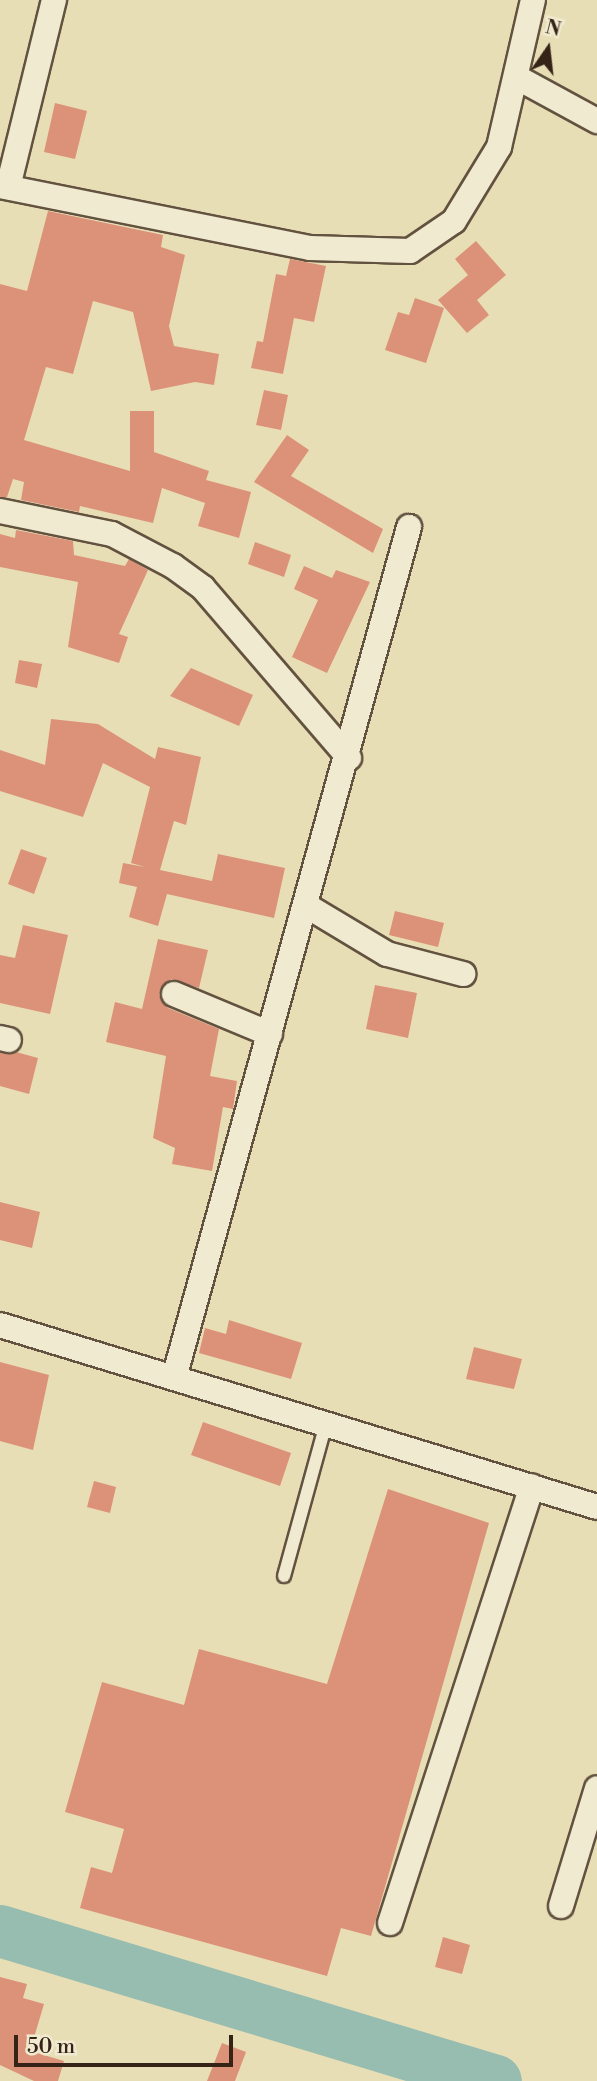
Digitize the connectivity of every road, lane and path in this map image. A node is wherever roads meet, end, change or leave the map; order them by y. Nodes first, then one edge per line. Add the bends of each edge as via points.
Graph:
1 (54, 0) edge
2 (533, 0) edge
3 (518, 78) junction
4 (597, 121) edge
5 (4, 187) edge
6 (0, 510) edge
7 (409, 527) dead end
8 (349, 758) junction
9 (307, 906) junction
10 (463, 974) dead end
11 (174, 994) dead end
12 (270, 1034) junction
13 (0, 1325) edge
14 (174, 1378) junction
15 (326, 1424) junction
16 (532, 1487) junction
17 (597, 1507) edge
18 (284, 1576) dead end
19 (597, 1788) edge
20 (561, 1906) dead end
21 (390, 1923) dead end

1 - 5 street
2 - 3 street
3 - 4 street
3 - 5 street via 507,129 468,204 454,221 410,251 310,247
6 - 8 street via 112,534 173,566 203,588
7 - 8 street
8 - 9 street
9 - 10 street via 387,954
9 - 12 street
11 - 12 street
12 - 14 street
13 - 14 street
14 - 15 street
15 - 16 street
15 - 18 lane
16 - 17 street
16 - 21 street
19 - 20 street

